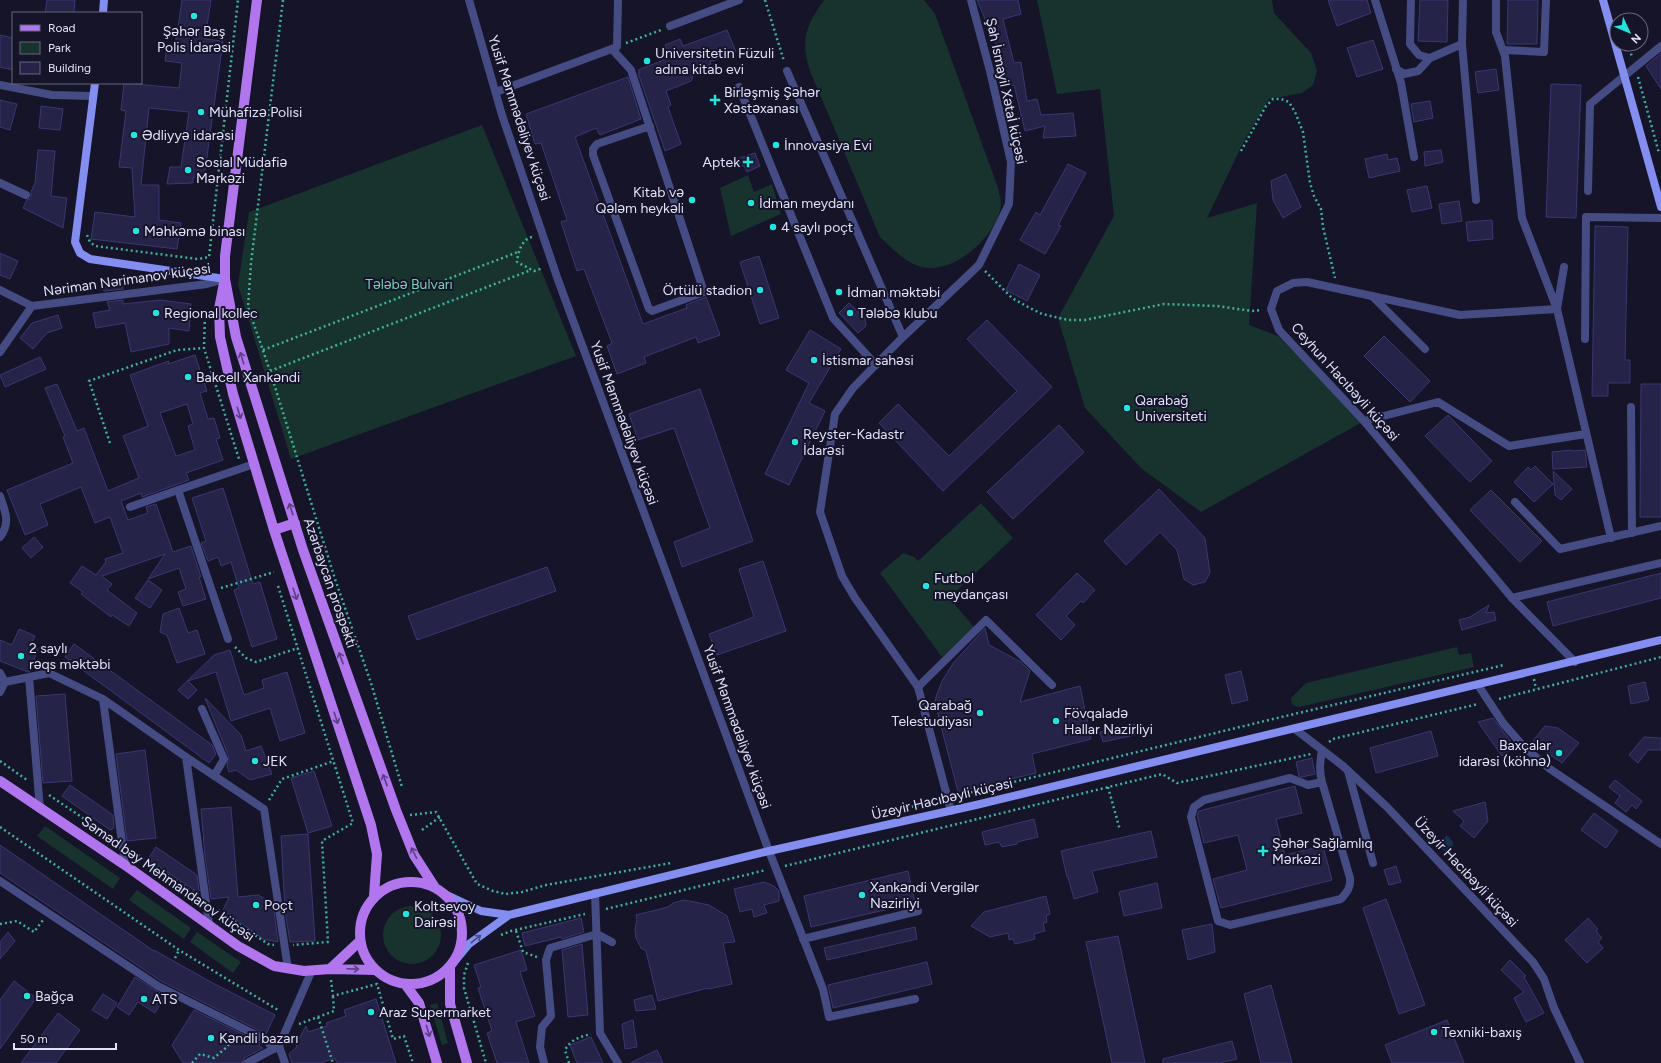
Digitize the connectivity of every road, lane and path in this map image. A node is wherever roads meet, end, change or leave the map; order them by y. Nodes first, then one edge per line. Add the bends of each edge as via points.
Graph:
1 (104, 0) edge
2 (238, 0) edge
3 (257, 0) edge
4 (283, 0) edge
5 (469, 0) edge
6 (618, 0) edge
7 (739, 0) edge
8 (765, 0) edge
9 (971, 0) edge
10 (1375, 0) edge
11 (1411, 0) edge
12 (1463, 0) edge
13 (1496, 0) edge
14 (1546, 0) edge
15 (1602, 0) edge
16 (103, 12) edge
17 (670, 26) joint
18 (1462, 44) junction
19 (1661, 46) edge
20 (614, 48) junction
21 (1504, 50) junction
22 (1630, 52) edge
23 (1430, 58) junction
24 (1635, 67) junction
25 (1396, 69) junction
26 (787, 71) joint
27 (1624, 75) junction
28 (95, 84) edge
29 (0, 85) edge
30 (739, 87) dead end
31 (496, 92) junction
32 (94, 96) junction
33 (650, 126) junction
34 (1241, 151) dead end
35 (1659, 155) dead end
36 (1414, 157) dead end
37 (0, 183) edge
38 (1588, 191) dead end
39 (26, 195) dead end
40 (1476, 200) dead end
41 (1661, 207) edge
42 (1661, 218) edge
43 (87, 231) dead end
44 (534, 237) dead end
45 (518, 252) junction
46 (979, 264) junction
47 (545, 267) dead end
48 (1564, 267) dead end
49 (531, 270) junction
50 (225, 279) junction
51 (1337, 289) junction
52 (0, 290) edge
53 (1372, 296) junction
54 (32, 306) junction
55 (1271, 309) junction
56 (1557, 309) junction
57 (903, 337) junction
58 (1585, 338) dead end
59 (204, 348) dead end
60 (1425, 349) dead end
61 (263, 350) junction
62 (0, 352) edge
63 (876, 365) junction
64 (270, 371) junction
65 (1630, 407) dead end
66 (1364, 421) junction
67 (1586, 434) junction
68 (110, 442) dead end
69 (254, 464) junction
70 (178, 490) junction
71 (0, 496) edge
72 (1515, 502) dead end
73 (130, 507) dead end
74 (295, 523) junction
75 (1661, 526) edge
76 (274, 530) junction
77 (1632, 533) junction
78 (0, 537) edge
79 (1611, 538) junction
80 (1661, 563) edge
81 (274, 572) dead end
82 (212, 591) junction
83 (1512, 598) junction
84 (228, 639) joint
85 (1659, 643) edge
86 (298, 648) dead end
87 (1661, 657) edge
88 (1575, 662) junction
89 (1506, 665) dead end
90 (0, 673) edge
91 (29, 677) junction
92 (5, 682) junction
93 (1052, 685) dead end
94 (1478, 685) junction
95 (918, 687) junction
96 (0, 692) edge
97 (103, 699) junction
98 (1488, 701) junction
99 (202, 709) dead end
100 (1295, 729) junction
101 (1321, 749) junction
102 (186, 758) junction
103 (0, 761) edge
104 (334, 761) dead end
105 (1348, 771) junction
106 (214, 776) junction
107 (0, 781) edge
108 (1322, 782) junction
109 (38, 787) junction
110 (1108, 787) junction
111 (404, 794) dead end
112 (946, 798) junction
113 (408, 808) dead end
114 (40, 809) junction
115 (264, 809) junction
116 (903, 809) dead end
117 (951, 810) junction
118 (440, 817) junction
119 (353, 823) dead end
120 (0, 827) edge
121 (422, 830) dead end
122 (1120, 830) dead end
123 (1661, 844) edge
124 (122, 845) junction
125 (769, 851) junction
126 (675, 862) dead end
127 (1373, 863) dead end
128 (125, 865) junction
129 (776, 868) junction
130 (0, 881) edge
131 (434, 886) junction
132 (595, 893) junction
133 (447, 895) junction
134 (374, 896) junction
135 (204, 900) junction
136 (596, 911) junction
137 (918, 911) dead end
138 (48, 914) junction
139 (509, 915) junction
140 (0, 924) edge
141 (209, 924) junction
142 (516, 930) junction
143 (597, 934) junction
144 (499, 936) dead end
145 (803, 939) junction
146 (360, 941) junction
147 (612, 942) dead end
148 (285, 946) junction
149 (179, 950) junction
150 (175, 958) dead end
151 (469, 959) dead end
152 (546, 960) junction
153 (450, 967) junction
154 (288, 969) junction
155 (312, 970) junction
156 (376, 970) junction
157 (330, 972) junction
158 (405, 984) junction
159 (333, 996) junction
160 (914, 999) dead end
161 (278, 1010) dead end
162 (318, 1017) junction
163 (298, 1025) dead end
164 (237, 1026) junction
165 (577, 1038) dead end
166 (276, 1047) junction
167 (259, 1060) edge
168 (192, 1063) edge
169 (247, 1063) edge
170 (285, 1063) edge
171 (333, 1063) edge
172 (413, 1063) edge
173 (437, 1063) edge
174 (467, 1063) edge
175 (486, 1063) edge
176 (544, 1063) edge
177 (569, 1063) edge
178 (618, 1063) edge
179 (1580, 1063) edge

1 - 16 main road
2 - 43 path via 209,257 198,258 95,246 90,242
3 - 50 main road, Azərbaycan prospekti via 225,256
4 - 61 path via 250,263 248,307
5 - 31 street, Yusif Məmmədəliyev küçəsi
6 - 20 street
7 - 17 street
8 - 26 path
9 - 46 street, Şah İsmayil Xətaİ küçəsi via 1011,162 1008,204
10 - 25 street
11 - 23 street via 1410,44 1419,54
12 - 18 street
13 - 21 street via 1496,32
14 - 21 street via 1544,52
15 - 27 main road
17 - 20 path
18 - 23 street
18 - 40 street
19 - 24 street
20 - 31 street
20 - 33 street via 631,70
21 - 56 street via 1522,218
22 - 24 path
23 - 25 street via 1418,71 1404,74
24 - 27 street
24 - 35 path
25 - 36 street via 1401,83
26 - 57 street
27 - 38 street via 1590,104
27 - 41 main road
28 - 32 main road
29 - 32 street via 52,95
30 - 63 street via 833,318
31 - 125 street, Yusif Məmmədəliyev küçəsi via 558,280
32 - 50 main road via 75,242 80,253 90,259
33 - 33 street via 597,144 593,148 593,155 649,309 652,311 704,292
34 - 51 path via 1266,106 1273,99 1289,102 1303,132 1310,183 1321,209
37 - 39 street
42 - 58 street via 1586,218
44 - 45 path via 526,240
45 - 49 path via 517,262
45 - 61 path
46 - 55 path via 1012,298 1042,314 1068,320 1085,320 1164,304 1217,306 1252,311
46 - 57 street, Şah İsmayil Xətaİ küçəsi
47 - 49 path via 537,271
48 - 56 street
49 - 64 path
50 - 54 street, Nəriman Nərimanov küçəsi via 207,284
50 -> 69 main road, Azərbaycan prospekti via 219,309 220,337 233,394
74 -> 50 main road, Azərbaycan prospekti via 236,337
51 - 53 street
51 - 55 street via 1307,282 1293,283 1277,291
52 - 54 street, Nəriman Nərimanov küçəsi
53 - 56 street via 1460,315
53 - 60 street
54 - 62 street, Nəriman Nərimanov küçəsi
55 - 66 street, Ceyhun Hacıbəyli küçəsi via 1279,330
56 - 67 street
57 - 63 street, Şah İsmayil Xətaİ küçəsi
59 - 68 path via 177,350 88,381
61 - 64 path
63 - 95 street, Şah İsmayil Xətaİ küçəsi via 853,388 835,414 820,512 842,576
64 - 111 path via 335,579 371,683
65 - 77 street
66 - 67 street via 1438,402 1509,446
66 - 83 street, Ceyhun Hacıbəyli küçəsi
67 - 79 street
69 - 70 street
69 - 76 main road, Azərbaycan prospekti
70 - 73 street
70 - 82 street
71 - 78 street via 7,517 5,529
72 - 79 street via 1560,549
74 - 76 main road
131 -> 74 main road, Azərbaycan prospekti via 414,855 396,810
75 - 77 street
76 -> 134 main road, Azərbaycan prospekti via 371,825 377,854
77 - 79 street
80 - 83 street
81 - 82 path
82 - 84 street
83 - 88 street, Ceyhun Hacıbəyli küçəsi
84 - 86 path via 246,658 256,662
85 - 88 main road, Üzeyir Hacıbəyli küçəsi
87 - 98 path
88 - 94 main road, Üzeyir Hacıbəyli küçəsi
89 - 112 path
90 - 92 street
91 - 92 street
91 - 97 street via 49,673
91 - 109 street
92 - 96 street
93 - 95 street via 986,620
94 - 98 street
94 - 100 main road, Üzeyir Hacıbəyli küçəsi
95 - 112 street, Şah İsmayil Xətaİ küçəsi
97 - 102 street
97 - 124 street
98 - 101 path via 1333,739
98 - 123 street via 1524,747 1550,770
99 - 106 street via 224,759
100 - 101 street, Üzeyir Hacıbəyli küçəsi
100 - 117 main road, Üzeyir Hacıbəyli küçəsi
101 - 105 street, Üzeyir Hacıbəyli küçəsi
101 - 108 street via 1319,763
101 - 110 path via 1312,754 1177,783 1162,774
102 - 106 street
102 - 135 street
103 - 109 path
104 - 115 path via 282,778
105 - 127 street
105 - 179 street, Üzeyir Hacıbəyli küçəsi via 1387,807 1534,962 1544,979 1554,1008
106 - 115 street
107 - 114 main road, Səməd bəy Mehmandarov küçəsi
108 - 108 street via 1350,878 1348,892 1341,899 1230,925 1218,921 1191,817 1194,807 1204,800 1290,778 1308,785
109 - 114 street
109 - 124 path
110 - 122 path
110 - 129 path
112 - 116 path
112 - 117 street, Şah İsmayil Xətaİ küçəsi
113 - 118 path via 410,816 436,812
114 - 128 main road, Səməd bəy Mehmandarov küçəsi
115 - 148 street
117 - 125 main road, Üzeyir Hacıbəyli küçəsi
118 - 121 path
118 - 126 path via 477,884 506,894
119 - 148 path via 322,841 328,942
120 - 149 path
124 - 128 street
124 - 135 path
125 - 129 street, Yusif Məmmədəliyev küçəsi
125 - 132 main road, Üzeyir Hacıbəyli küçəsi
128 - 141 main road, Səməd bəy Mehmandarov küçəsi
129 - 136 path
129 - 145 street, Yusif Məmmədəliyev küçəsi
130 - 138 street
131 - 133 main road
131 - 134 main road via 419,881 403,882 387,887
132 - 136 street
132 - 139 main road, Üzeyir Hacıbəyli küçəsi
133 - 139 main road via 481,911
133 - 153 main road via 457,908 463,938 459,954
134 - 146 main road via 365,910 360,925
135 - 141 street
135 - 148 path via 268,944
136 - 142 path
136 - 143 street
137 - 145 street
138 - 140 path via 34,932 17,921
138 - 164 street via 158,986
153 -> 139 main road via 469,944
141 - 154 main road, Səməd bəy Mehmandarov küçəsi via 238,946 274,966
142 - 144 path
142 - 152 path via 523,952
143 - 147 street
143 - 152 street via 550,948
143 - 178 street via 600,1033
145 - 160 street, Yusif Məmmədəliyev küçəsi via 823,989 829,1017
146 - 156 main road via 366,957
146 - 157 main road
148 - 154 street
149 - 150 path
149 - 161 path
151 - 175 path via 464,975 464,988
152 - 176 street via 551,1016 542,1027 540,1047
153 - 158 main road via 437,978 422,983
153 - 174 main road via 450,1004
154 - 155 main road, Səməd bəy Mehmandarov küçəsi via 304,972
155 - 157 main road, Səməd bəy Mehmandarov küçəsi
155 - 166 street
157 -> 156 main road, Səməd bəy Mehmandarov küçəsi
156 - 158 main road via 390,980
157 - 159 path
158 -> 173 main road via 419,1003
159 - 162 path via 334,1011
159 - 172 path via 377,984 393,1039 404,1036
162 - 163 path
162 - 171 path
164 - 166 street
164 - 168 path via 227,1047 214,1058 200,1054
165 - 177 path via 567,1045 565,1050
166 - 167 street
166 - 170 street
167 - 169 street

